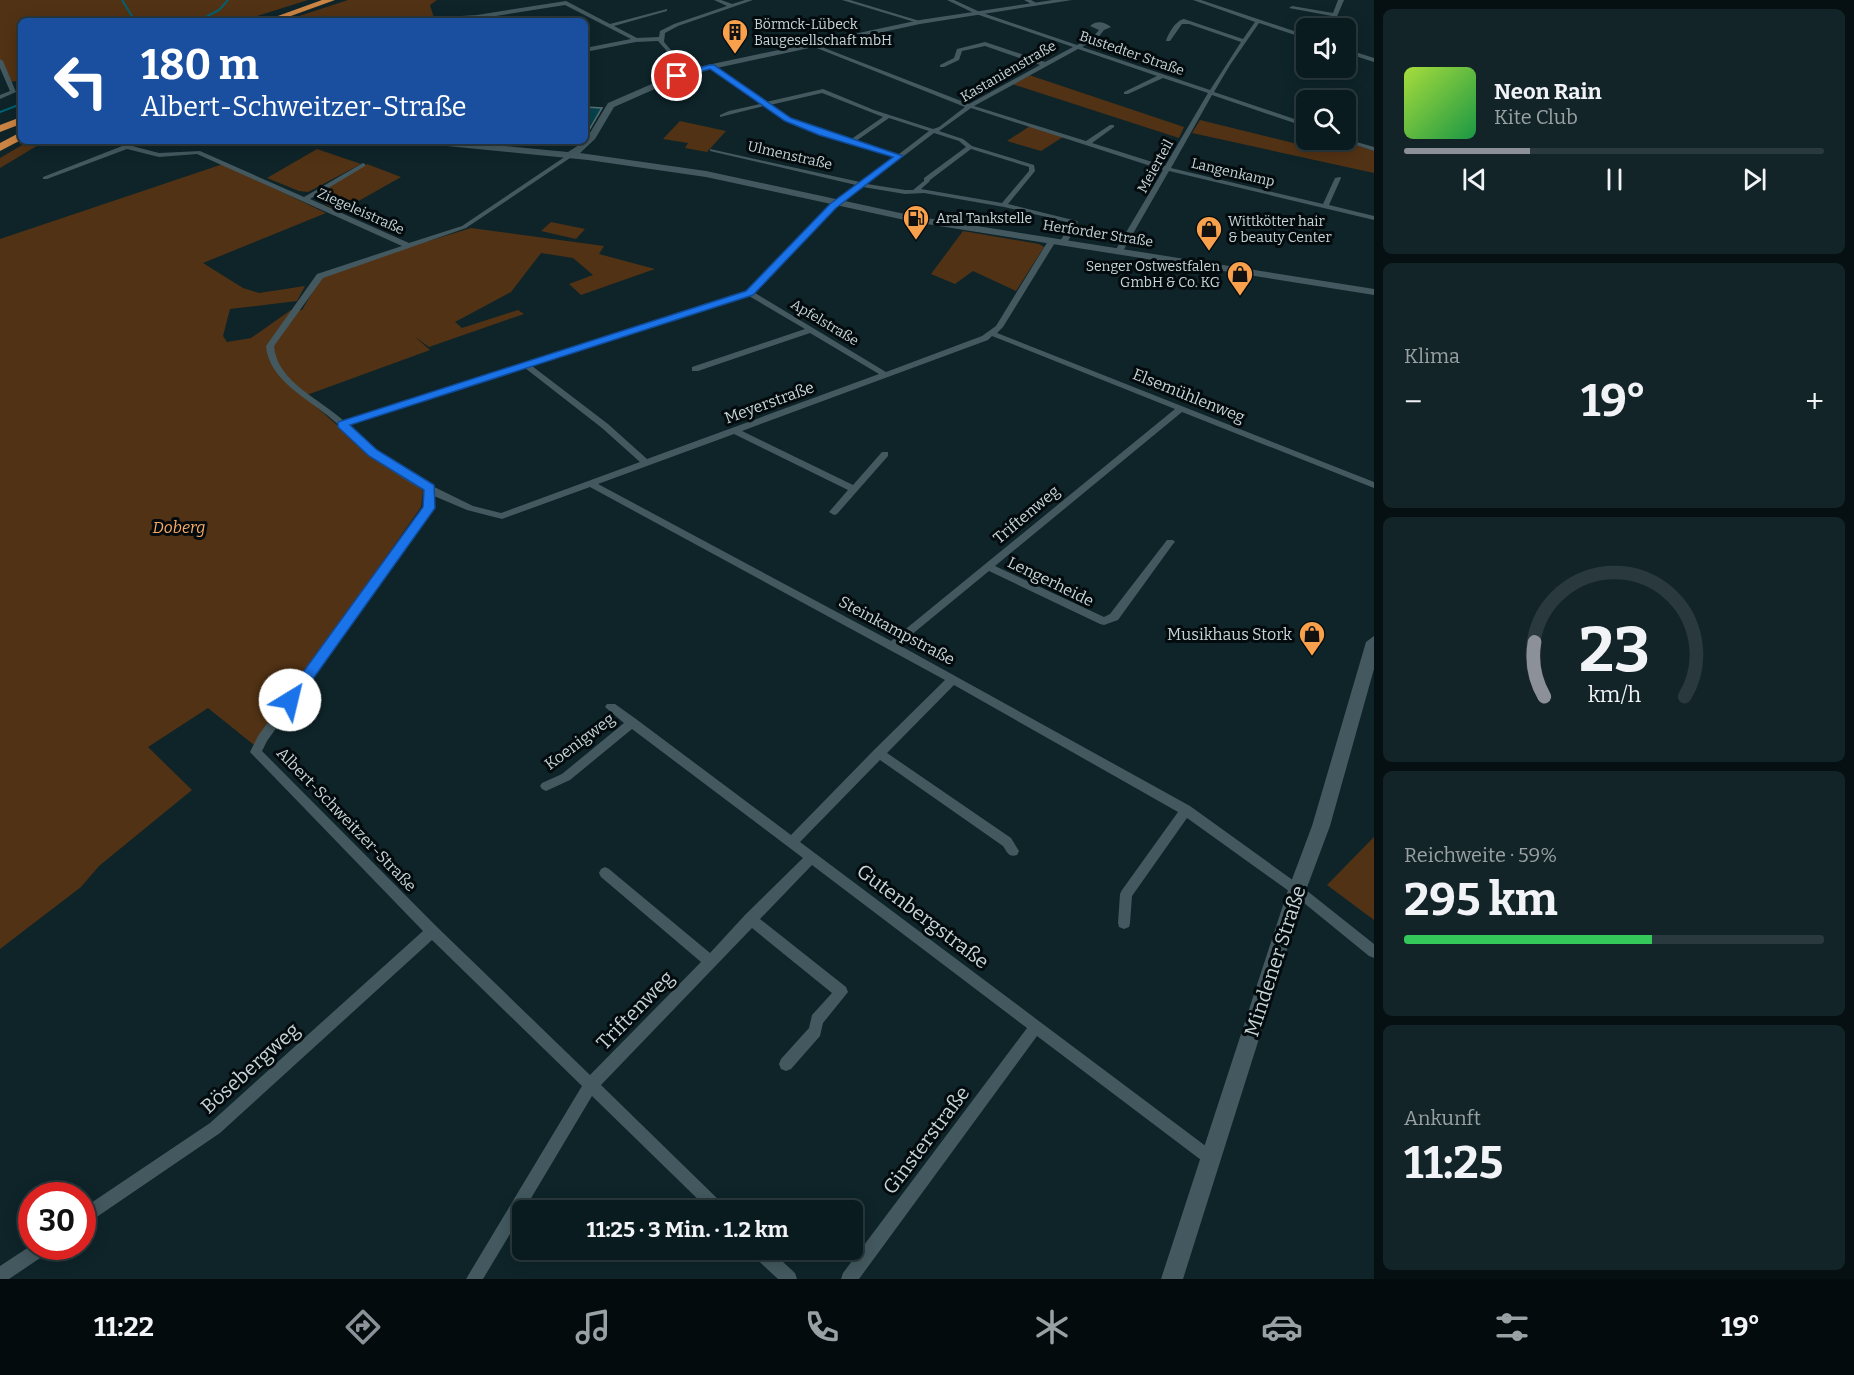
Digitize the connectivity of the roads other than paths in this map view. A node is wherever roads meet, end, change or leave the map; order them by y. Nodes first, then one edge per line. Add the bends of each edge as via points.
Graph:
1 (325, 0) edge
2 (576, 0) edge
3 (717, 0) edge
4 (750, 0) edge
5 (845, 0) edge
6 (950, 0) edge
7 (1027, 0) edge
8 (1068, 0) edge
9 (1196, 0) edge
10 (1341, 0) edge
11 (566, 3) junction
12 (1035, 4) junction
13 (732, 6) junction
14 (1292, 8) dead end
15 (665, 10) dead end
16 (978, 13) junction
17 (1335, 15) junction
18 (269, 18) edge
19 (284, 18) edge
20 (461, 18) edge
21 (1334, 18) edge
22 (1258, 21) junction
23 (920, 22) junction
24 (610, 26) junction
25 (1102, 29) dead end
26 (1296, 34) edge
27 (660, 39) junction
28 (636, 40) junction
29 (1168, 40) dead end
30 (1243, 41) junction
31 (812, 45) junction
32 (1075, 47) junction
33 (588, 49) edge
34 (1356, 54) edge
35 (1374, 60) edge
36 (0, 62) edge
37 (1044, 64) junction
38 (942, 66) dead end
39 (711, 67) junction
40 (687, 72) junction
41 (1162, 76) junction
42 (1126, 93) dead end
43 (1212, 93) junction
44 (1, 97) edge
45 (764, 104) junction
46 (969, 106) junction
47 (722, 116) dead end
48 (888, 116) junction
49 (1296, 122) edge
50 (0, 124) edge
51 (1112, 126) dead end
52 (18, 128) edge
53 (18, 130) edge
54 (18, 131) edge
55 (933, 131) junction
56 (2, 135) edge
57 (588, 140) edge
58 (852, 142) junction
59 (1088, 143) junction
60 (134, 144) edge
61 (453, 144) edge
62 (584, 144) edge
63 (1356, 144) edge
64 (127, 147) junction
65 (970, 147) junction
66 (0, 148) edge
67 (1374, 149) edge
68 (712, 150) dead end
69 (571, 155) junction
70 (899, 156) junction
71 (363, 165) dead end
72 (1168, 169) junction
73 (45, 178) dead end
74 (1338, 178) dead end
75 (862, 184) junction
76 (914, 192) junction
77 (305, 199) junction
78 (838, 203) junction
79 (1004, 205) junction
80 (1325, 206) junction
81 (1374, 218) edge
82 (1057, 242) junction
83 (407, 245) junction
84 (1119, 251) junction
85 (1374, 292) edge
86 (750, 293) junction
87 (810, 330) junction
88 (993, 334) junction
89 (525, 365) junction
90 (695, 369) dead end
91 (886, 375) junction
92 (1181, 408) junction
93 (342, 424) junction
94 (736, 430) junction
95 (885, 454) dead end
96 (646, 463) junction
97 (591, 484) junction
98 (1374, 485) edge
99 (430, 488) junction
100 (854, 489) junction
101 (451, 501) junction
102 (429, 508) junction
103 (834, 512) dead end
104 (1170, 542) dead end
105 (989, 567) junction
106 (1374, 642) edge
107 (891, 646) junction
108 (953, 679) junction
109 (611, 707) dead end
110 (632, 722) junction
111 (878, 753) junction
112 (546, 786) dead end
113 (1186, 810) junction
114 (792, 842) junction
115 (1013, 851) dead end
116 (812, 857) junction
117 (605, 873) dead end
118 (1298, 890) junction
119 (750, 919) junction
120 (1124, 923) dead end
121 (432, 931) junction
122 (1374, 952) edge
123 (709, 961) junction
124 (1036, 1027) junction
125 (786, 1064) dead end
126 (591, 1086) junction
127 (1210, 1158) junction
128 (709, 1200) edge
129 (96, 1209) edge
130 (23, 1260) edge
131 (769, 1260) edge
132 (0, 1276) edge
133 (474, 1279) edge
134 (789, 1279) edge
135 (849, 1279) edge
136 (1172, 1279) edge

1 - 18 highway
1 - 19 highway
2 - 11 street
3 - 13 street
4 - 13 street
5 - 23 street
6 - 16 street, Bustedter Straße
7 - 12 street
8 - 12 main road
9 - 22 street
10 - 17 street
11 - 20 street
11 - 24 street
12 - 16 main road
13 - 27 street via 669,27
14 - 17 street
15 - 24 street
16 - 23 main road
16 - 32 street, Bustedter Straße
17 - 21 street
22 - 26 street
22 - 30 street, Meierteil
23 - 31 main road
24 - 28 street
25 - 32 street, Kastanienstraße via 1095,38
27 - 28 street
27 - 40 street
28 - 33 street
29 - 30 street via 1179,21 1184,20
30 - 43 street, Meierteil
31 - 39 main road
31 - 46 street, Langenkamp
32 - 37 street, Kastanienstraße
32 - 41 street, Bustedter Straße
34 - 35 street
36 - 44 street via 13,92
37 - 38 street via 978,44 958,50 957,59
37 - 46 street, Kastanienstraße
39 - 40 main road
39 - 45 street
40 - 57 main road via 611,105
41 - 42 street
41 - 43 street, Bustedter Straße
43 - 49 street, Bustedter Straße
43 - 72 street, Meierteil
45 - 47 street
45 - 48 street via 823,91
45 - 58 street via 801,126
46 - 55 street, Kastanienstraße
46 - 59 street, Langenkamp
48 - 55 street
48 - 58 street
50 - 52 main road
51 - 59 street
53 - 56 highway
54 - 66 highway
55 - 65 street
55 - 70 street, Kastanienstraße
58 - 70 street
59 - 72 street, Langenkamp
60 - 64 street
61 - 69 main road, Herforder Straße via 513,154
62 - 69 main road
63 - 67 street
64 - 73 street
64 - 77 street, Ziegeleistraße via 159,155 198,152
65 - 76 street
65 - 79 street via 1032,166
68 - 75 street, Ulmenstraße
69 - 78 main road, Herforder Straße via 706,174
69 - 83 street via 464,227
70 - 75 street, Kastanienstraße
71 - 77 street, Ziegeleistraße
72 - 80 street, Langenkamp
72 - 84 street, Meierteil
74 - 80 street
75 - 76 street, Ulmenstraße
75 - 78 street, Kastanienstraße
76 - 79 street, Ulmenstraße
77 - 83 street, Ziegeleistraße
78 - 82 main road, Herforder Straße
78 - 86 street, Kastanienstraße
79 - 82 street, Ulmenstraße via 1075,222
80 - 81 street, Langenkamp
82 - 84 main road, Herforder Straße
82 - 88 street
83 - 93 street via 320,276 270,346 271,358 285,378
84 - 85 main road, Herforder Straße
86 - 87 street, Apfelstraße
86 - 89 street
87 - 90 street
87 - 91 street, Apfelstraße
88 - 91 street, Meyerstraße
88 - 92 street, Elsemühlenweg
89 - 93 street
89 - 96 street
91 - 94 street, Meyerstraße
92 - 98 street, Elsemühlenweg
92 - 105 street, Triftenweg
93 - 99 street via 373,453
94 - 96 street, Meyerstraße
94 - 100 street
95 - 100 street
96 - 97 street, Meyerstraße
97 - 101 street, Meyerstraße via 502,516 487,515
97 - 107 street, Steinkampstraße
99 - 101 street, Meyerstraße
99 - 102 street
100 - 103 street
101 - 102 street
102 - 121 street, Albert-Schweitzer-Straße via 255,752
104 - 105 street, Lengerheide via 1114,617 1104,621
105 - 107 street, Triftenweg
106 - 118 main road, Mindener Straße via 1321,826
107 - 108 street, Steinkampstraße
108 - 111 street
108 - 113 street, Steinkampstraße
109 - 110 street, Gutenbergstraße
110 - 112 street, Koenigweg via 566,777
110 - 114 street, Gutenbergstraße
111 - 114 street
111 - 115 street via 1008,842
113 - 118 street, Steinkampstraße
113 - 120 street via 1126,894
114 - 116 street, Gutenbergstraße
116 - 119 street, Triftenweg
116 - 124 street, Gutenbergstraße
117 - 123 street
118 - 122 street, Steinkampstraße
118 - 127 main road, Mindener Straße
119 - 123 street, Triftenweg
119 - 125 street via 841,992 817,1020 815,1031
121 - 126 street, Albert-Schweitzer-Straße
121 - 129 street, Bösebergweg via 215,1128
123 - 126 street, Triftenweg
124 - 127 street, Gutenbergstraße
124 - 135 street, Ginsterstraße
126 - 128 street, Albert-Schweitzer-Straße
126 - 133 street
127 - 136 main road, Mindener Straße
130 - 132 street
131 - 134 street

